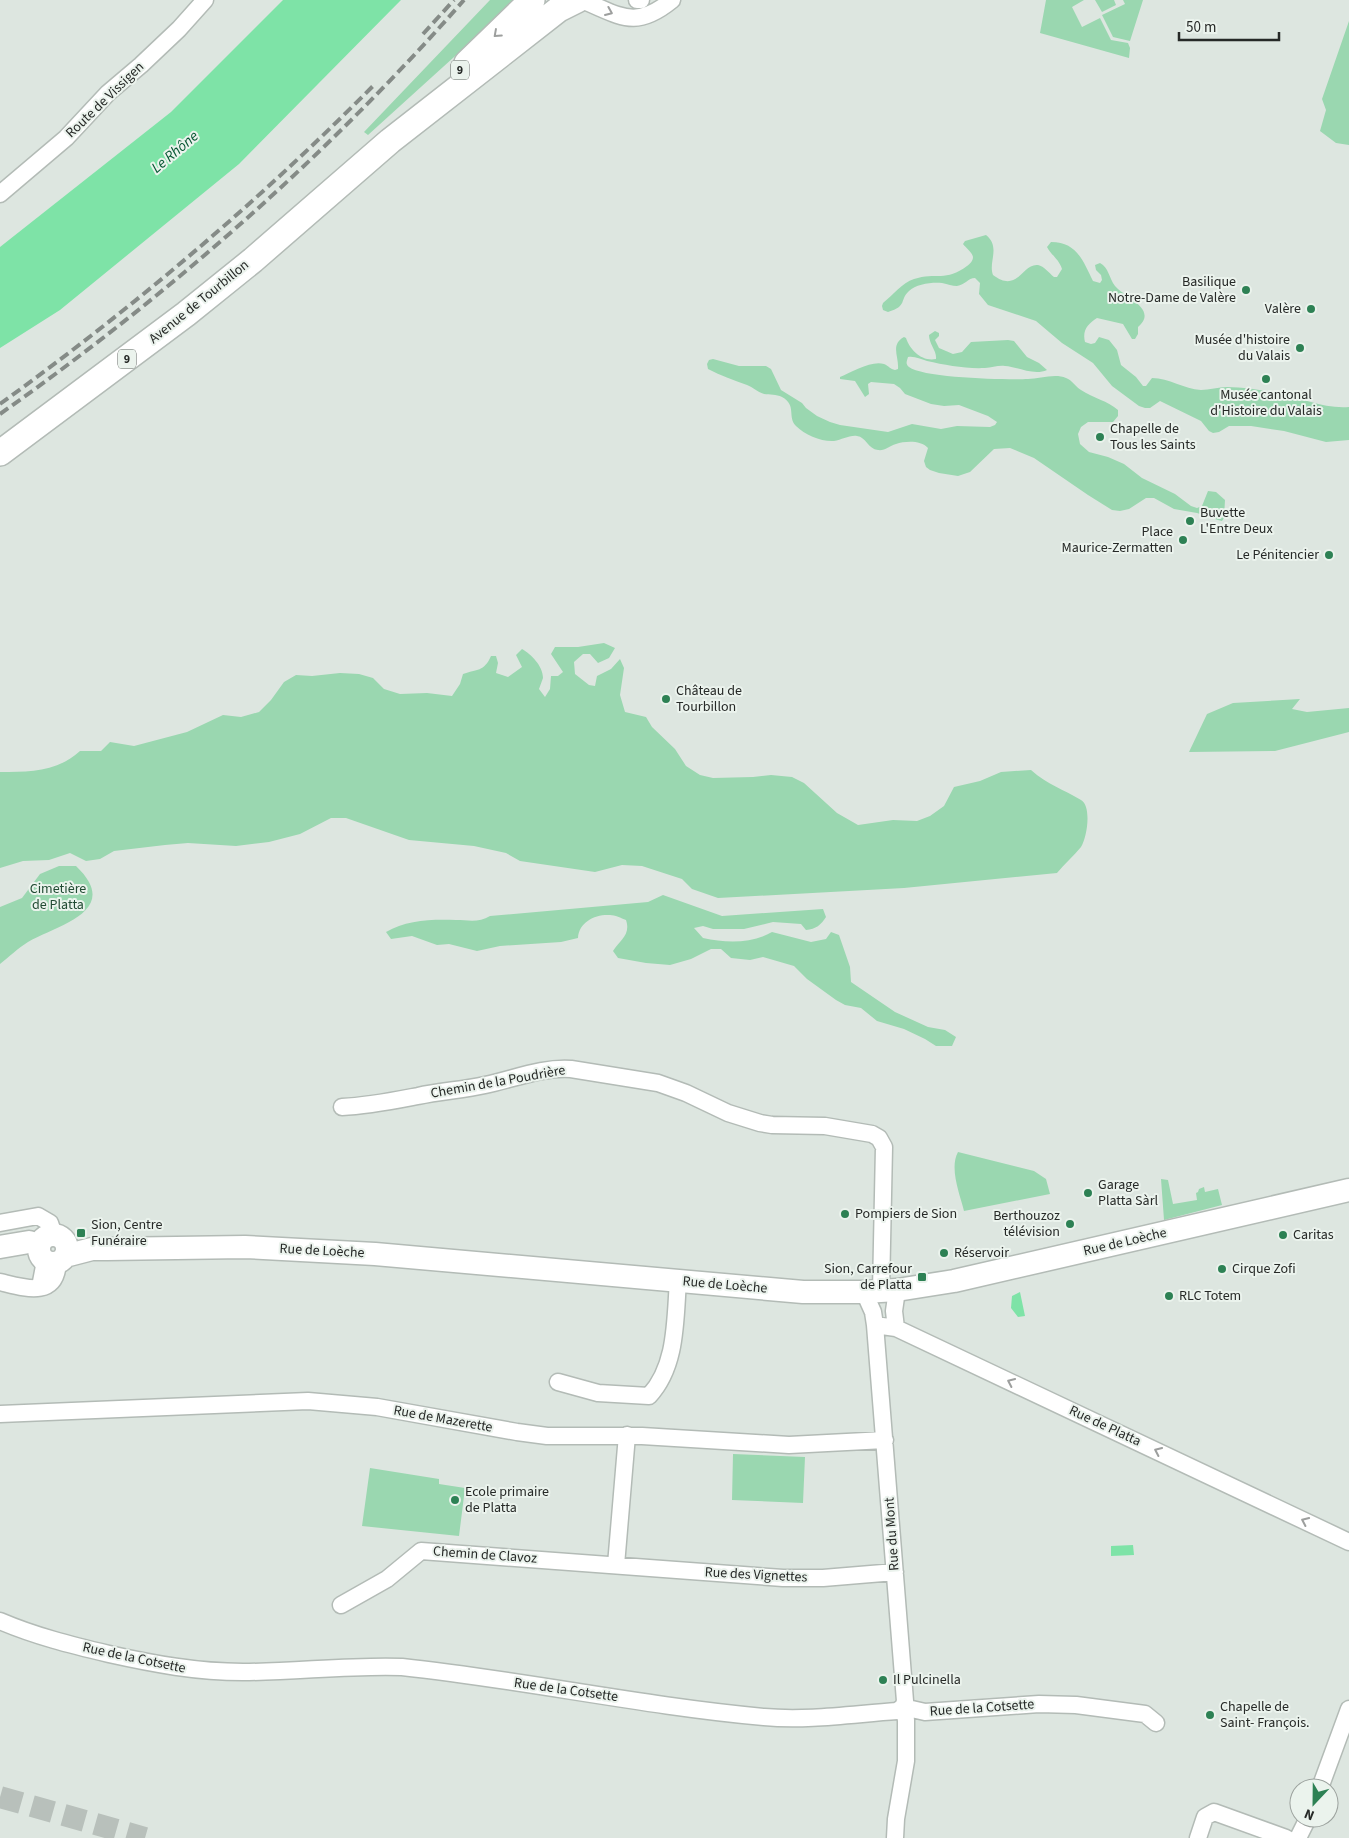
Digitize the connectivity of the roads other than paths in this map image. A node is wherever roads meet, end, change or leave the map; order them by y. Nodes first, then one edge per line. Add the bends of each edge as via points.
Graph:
1 (205, 0) edge
2 (532, 0) edge
3 (576, 0) edge
4 (582, 0) edge
5 (672, 0) edge
6 (390, 140) junction
7 (0, 194) edge
8 (34, 428) junction
9 (0, 449) edge
10 (0, 453) edge
11 (342, 1107) dead end
12 (1349, 1190) edge
13 (0, 1223) edge
14 (50, 1246) junction
15 (0, 1247) edge
16 (0, 1253) edge
17 (678, 1281) junction
18 (0, 1282) edge
19 (881, 1291) junction
20 (874, 1325) junction
21 (896, 1328) junction
22 (878, 1361) junction
23 (558, 1382) dead end
24 (0, 1414) edge
25 (626, 1435) junction
26 (885, 1440) junction
27 (1349, 1542) edge
28 (616, 1565) junction
29 (895, 1572) junction
30 (341, 1605) dead end
31 (0, 1621) edge
32 (903, 1707) junction
33 (1349, 1709) edge
34 (1156, 1723) dead end
35 (1324, 1778) edge
36 (895, 1838) edge
37 (1198, 1838) edge
38 (1286, 1838) edge

1 - 7 street, Route de Vissigen via 66,138
2 -> 6 main road, Avenue de Tourbillon / 9
3 - 4 main road
3 - 6 main road, Avenue de Tourbillon / 9 via 559,9
4 -> 5 street via 614,15 630,18 648,16
6 - 8 main road, Avenue de Tourbillon / 9 via 219,288
8 - 9 main road
8 - 10 main road, Avenue de Tourbillon / 9
11 - 19 street, Chemin de la Poudrière via 374,1105 464,1089 561,1068 658,1083 760,1123 825,1126 872,1134 884,1147
12 - 19 street, Rue de Loèche via 982,1275
13 - 14 street via 38,1216
14 - 15 street, Rue de Loèche via 29,1242
14 - 16 street, Rue de Loèche via 29,1256
14 - 17 street, Rue de Loèche via 319,1250
14 - 18 street via 40,1287 30,1289
17 - 19 street, Rue de Loèche via 803,1292
17 - 23 street via 672,1353 656,1389 649,1396 598,1393
19 - 20 street, Rue du Mont via 873,1312
19 - 21 street via 894,1311
20 - 21 street, Rue de Platta
20 - 22 street, Rue du Mont
21 - 22 street, Rue du Mont
27 -> 21 street, Rue de Platta
22 - 26 street, Rue du Mont
24 - 25 street, Rue de Mazerette via 308,1401 377,1408 539,1435
25 - 26 street, Rue de Mazerette via 775,1444
25 - 28 street
26 - 29 street, Rue du Mont
28 - 29 street, Rue des Vignettes via 783,1578
28 - 30 street, Chemin de Clavoz via 421,1550 387,1579
29 - 32 street, Rue du Mont
31 - 32 street, Rue de la Cotsette via 40,1636 94,1650 150,1664 199,1671 402,1667 765,1717 897,1711
32 - 34 street, Rue de la Cotsette via 925,1712 1039,1704 1076,1705 1145,1714
32 - 36 street, Rue du Mont via 906,1761
33 - 35 street
37 - 38 street via 1205,1816 1214,1812

